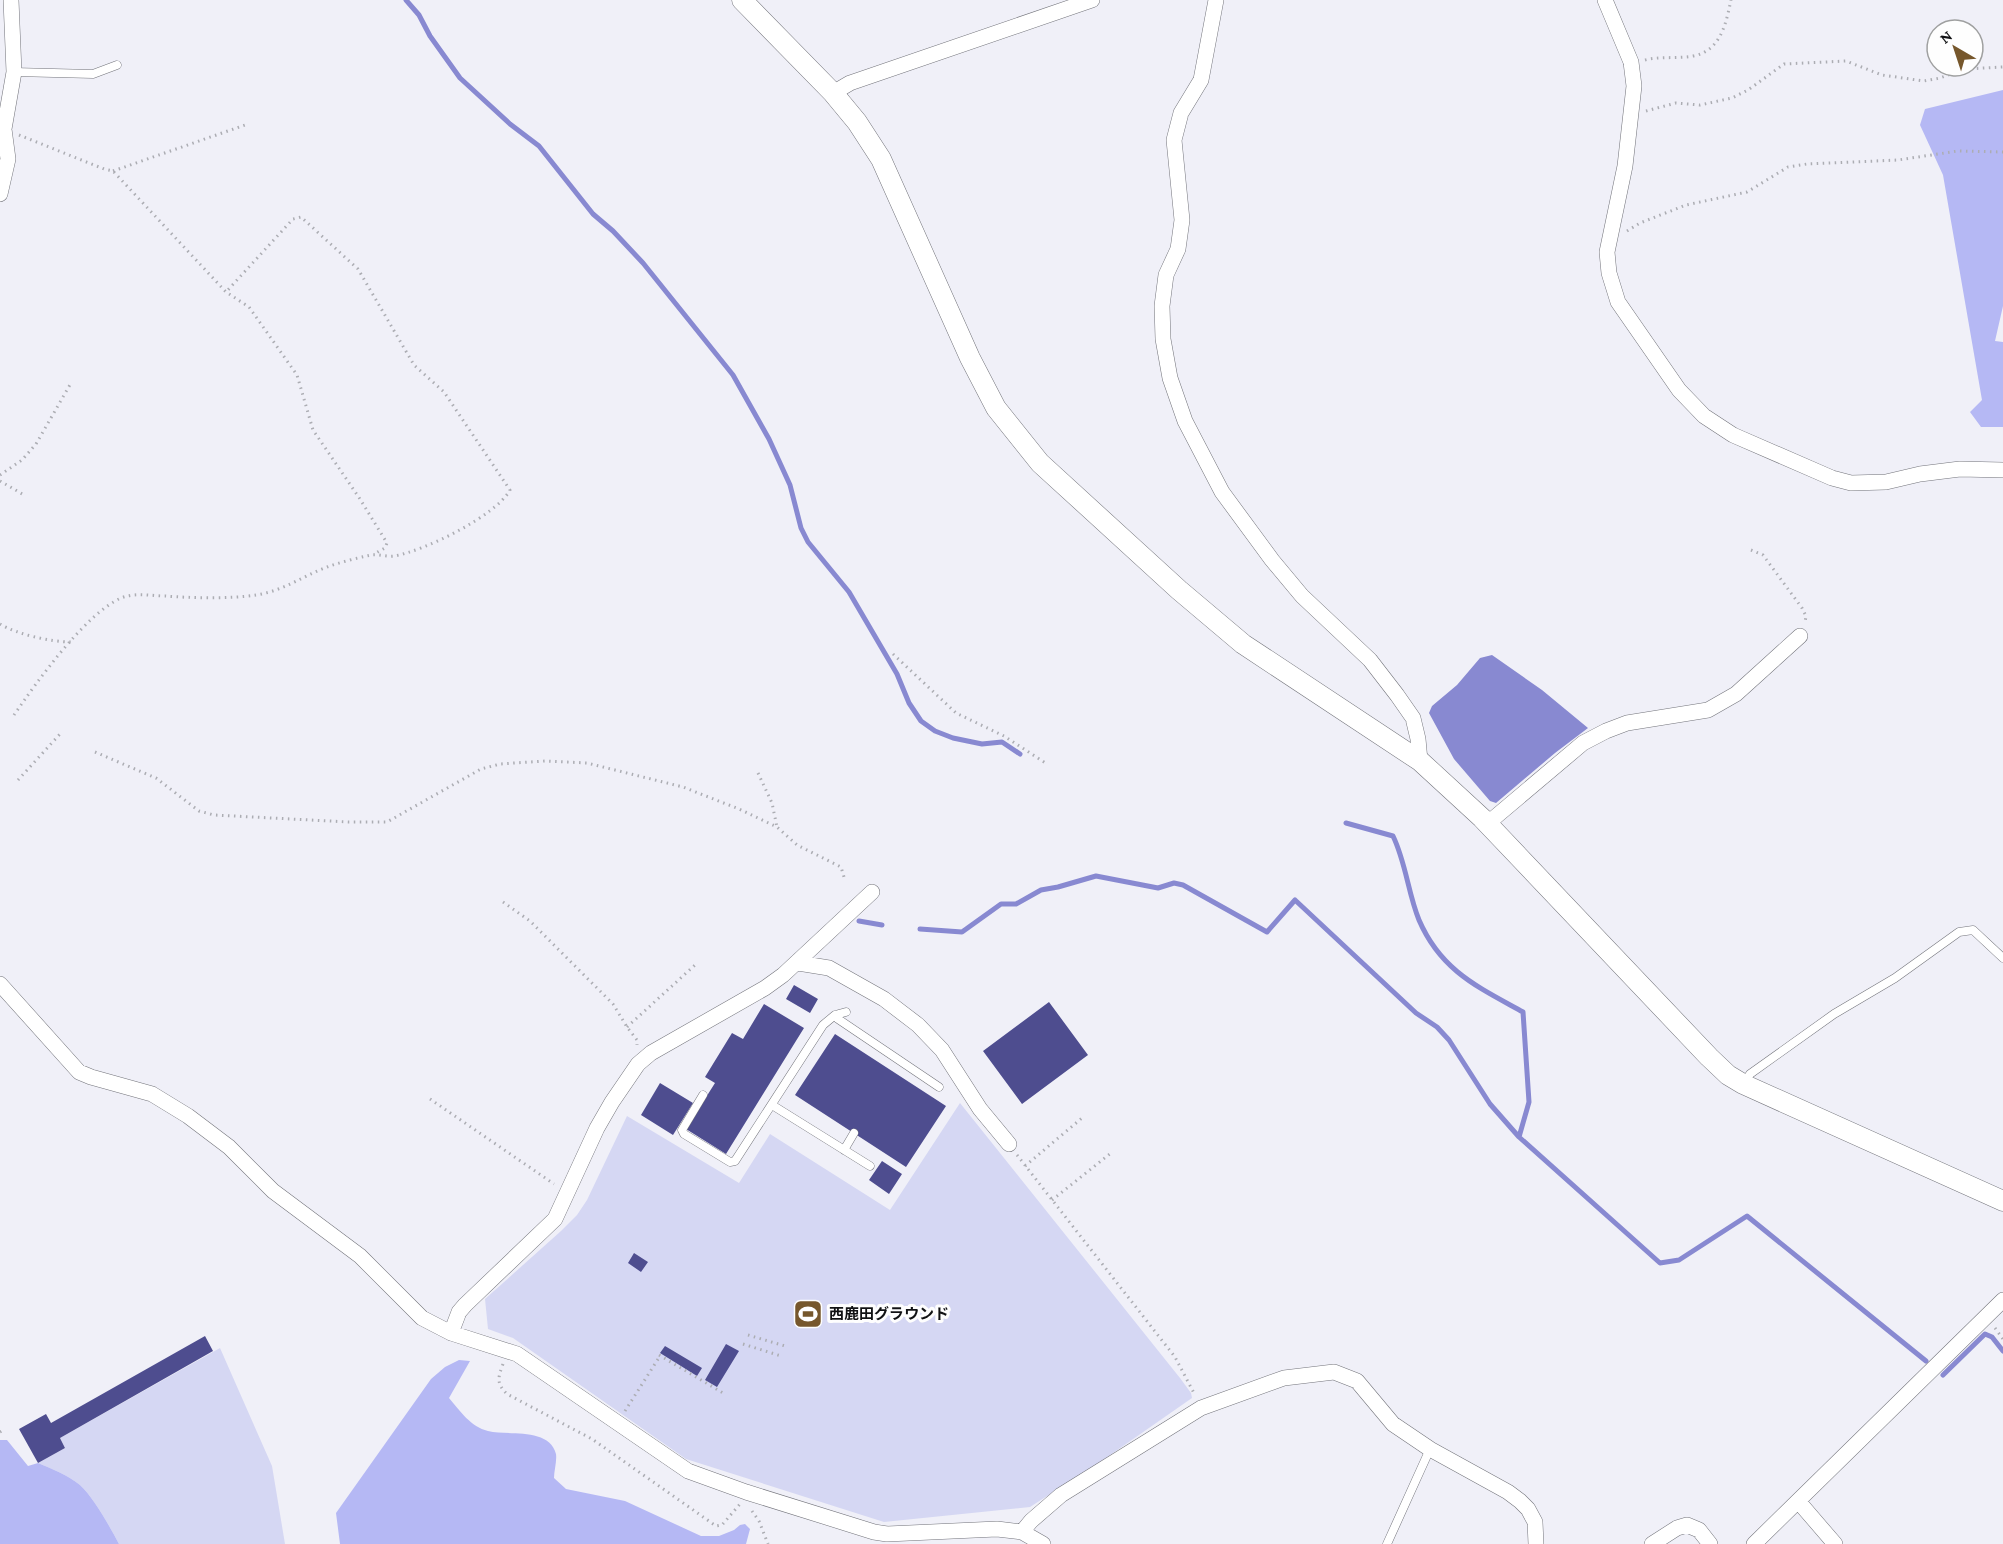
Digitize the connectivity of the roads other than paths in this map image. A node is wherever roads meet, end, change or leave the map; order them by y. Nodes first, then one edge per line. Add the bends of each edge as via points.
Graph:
1 (11, 0) edge
2 (742, 0) edge
3 (1092, 0) edge
4 (1216, 0) edge
5 (1605, 0) edge
6 (117, 65) dead end
7 (14, 72) junction
8 (833, 93) junction
9 (0, 194) edge
10 (2003, 470) edge
11 (1800, 636) road end
12 (1420, 761) junction
13 (1487, 824) junction
14 (872, 892) dead end
15 (2003, 958) edge
16 (798, 963) junction
17 (0, 984) edge
18 (846, 1012) dead end
19 (835, 1015) junction
20 (1743, 1084) junction
21 (939, 1087) dead end
22 (703, 1095) dead end
23 (772, 1105) junction
24 (854, 1133) dead end
25 (1009, 1144) road end
26 (844, 1150) junction
27 (870, 1166) dead end
28 (2003, 1201) edge
29 (2003, 1300) edge
30 (451, 1333) junction
31 (1430, 1449) junction
32 (1798, 1501) junction
33 (1022, 1532) junction
34 (1043, 1544) edge
35 (1388, 1544) edge
36 (1536, 1544) edge
37 (1652, 1544) edge
38 (1710, 1544) edge
39 (1754, 1544) edge
40 (1835, 1544) edge

1 - 7 street
2 - 8 street
3 - 8 street via 850,83
4 - 12 street via 1201,80 1181,113 1174,140 1182,220 1178,249 1166,274 1162,306 1170,378 1185,421 1222,492 1302,596 1370,660 1397,695 1413,718
5 - 10 street via 1631,62 1634,86 1625,166 1607,252 1609,273 1618,302 1679,390 1717,426 1851,483 1886,482 1960,469
6 - 7 lane via 93,74
7 - 9 street via 3,129 8,159
8 - 12 street via 881,159 996,408 1040,463 1243,644
11 - 13 street via 1736,694 1708,710 1627,723 1583,743
12 - 13 street
13 - 20 street via 1709,1058
14 - 16 street
15 - 20 lane via 1973,930 1959,932 1895,978 1834,1014 1750,1074
16 - 25 street via 829,968 884,999 918,1025 942,1050 980,1109
16 - 30 street via 765,988 638,1064 597,1128 555,1219 465,1305
17 - 30 street via 79,1072 152,1094 188,1116 229,1147 273,1191 360,1256 422,1318
18 - 19 lane
19 - 21 lane
19 - 23 lane via 823,1025
20 - 28 street
22 - 23 lane via 682,1130 730,1162 735,1161
23 - 26 lane
24 - 26 lane
26 - 27 lane
29 - 32 street
30 - 33 street via 517,1354 688,1471 746,1492 887,1534 997,1529
31 - 33 street via 1393,1424 1357,1381 1334,1372 1284,1378 1201,1408 1061,1495
31 - 35 lane
31 - 36 street via 1521,1501 1535,1522
32 - 39 street
32 - 40 street
33 - 34 street
37 - 38 street via 1687,1525 1699,1530

